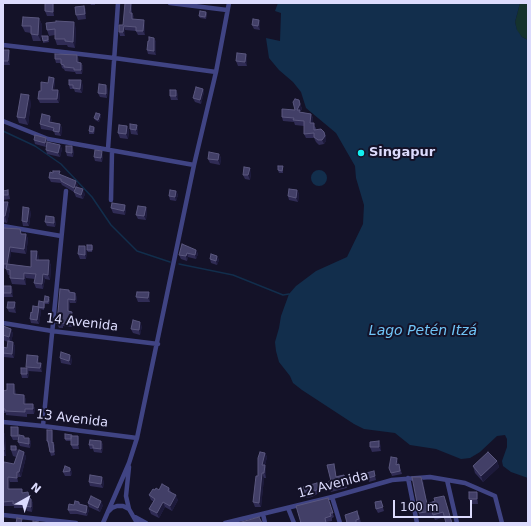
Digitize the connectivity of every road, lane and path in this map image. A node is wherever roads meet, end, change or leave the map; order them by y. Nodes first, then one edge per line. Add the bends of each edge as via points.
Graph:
1 (118, 3) edge
2 (170, 3) edge
3 (229, 3) edge
4 (228, 10) junction
5 (3, 45) edge
6 (114, 58) junction
7 (216, 72) junction
8 (3, 121) edge
9 (110, 150) junction
10 (194, 165) junction
11 (66, 191) dead end
12 (111, 200) dead end
13 (3, 226) edge
14 (61, 236) junction
15 (3, 323) edge
16 (52, 331) junction
17 (158, 344) junction
18 (3, 422) edge
19 (42, 426) junction
20 (137, 438) junction
21 (129, 464) junction
22 (408, 478) junction
23 (447, 480) junction
24 (332, 497) junction
25 (288, 508) junction
26 (129, 509) junction
27 (107, 512) junction
28 (263, 514) junction
29 (3, 515) edge
30 (134, 516) junction
31 (76, 523) edge
32 (102, 523) edge
33 (137, 523) edge
34 (146, 523) edge
35 (225, 523) edge
36 (265, 523) edge
37 (294, 523) edge
38 (340, 523) edge
39 (417, 523) edge
40 (457, 523) edge
41 (502, 523) edge

1 - 6 street
2 - 4 street
3 - 4 street
4 - 7 street
5 - 6 street
6 - 7 street
6 - 9 street
7 - 10 street
8 - 9 street via 48,139
9 - 10 street
9 - 12 street
10 - 17 street
11 - 14 street
13 - 14 street
14 - 16 street
15 - 16 street, 14 Avenida
16 - 17 street, 14 Avenida
16 - 19 street
17 - 20 street
18 - 19 street, 13 Avenida
19 - 20 street, 13 Avenida
20 - 21 street
21 - 26 street via 126,496
21 - 27 street
22 - 23 street, 12 Avenida via 430,477
22 - 24 street, 12 Avenida
22 - 39 street
23 - 40 street
23 - 41 street, 12 Avenida via 464,483 494,496
24 - 25 street, 12 Avenida
24 - 38 street
25 - 28 street, 12 Avenida
25 - 37 street
26 - 27 street via 117,506
26 - 30 street
27 - 32 street
28 - 35 street, 12 Avenida
28 - 36 street
29 - 31 street
30 - 33 street
30 - 34 street

